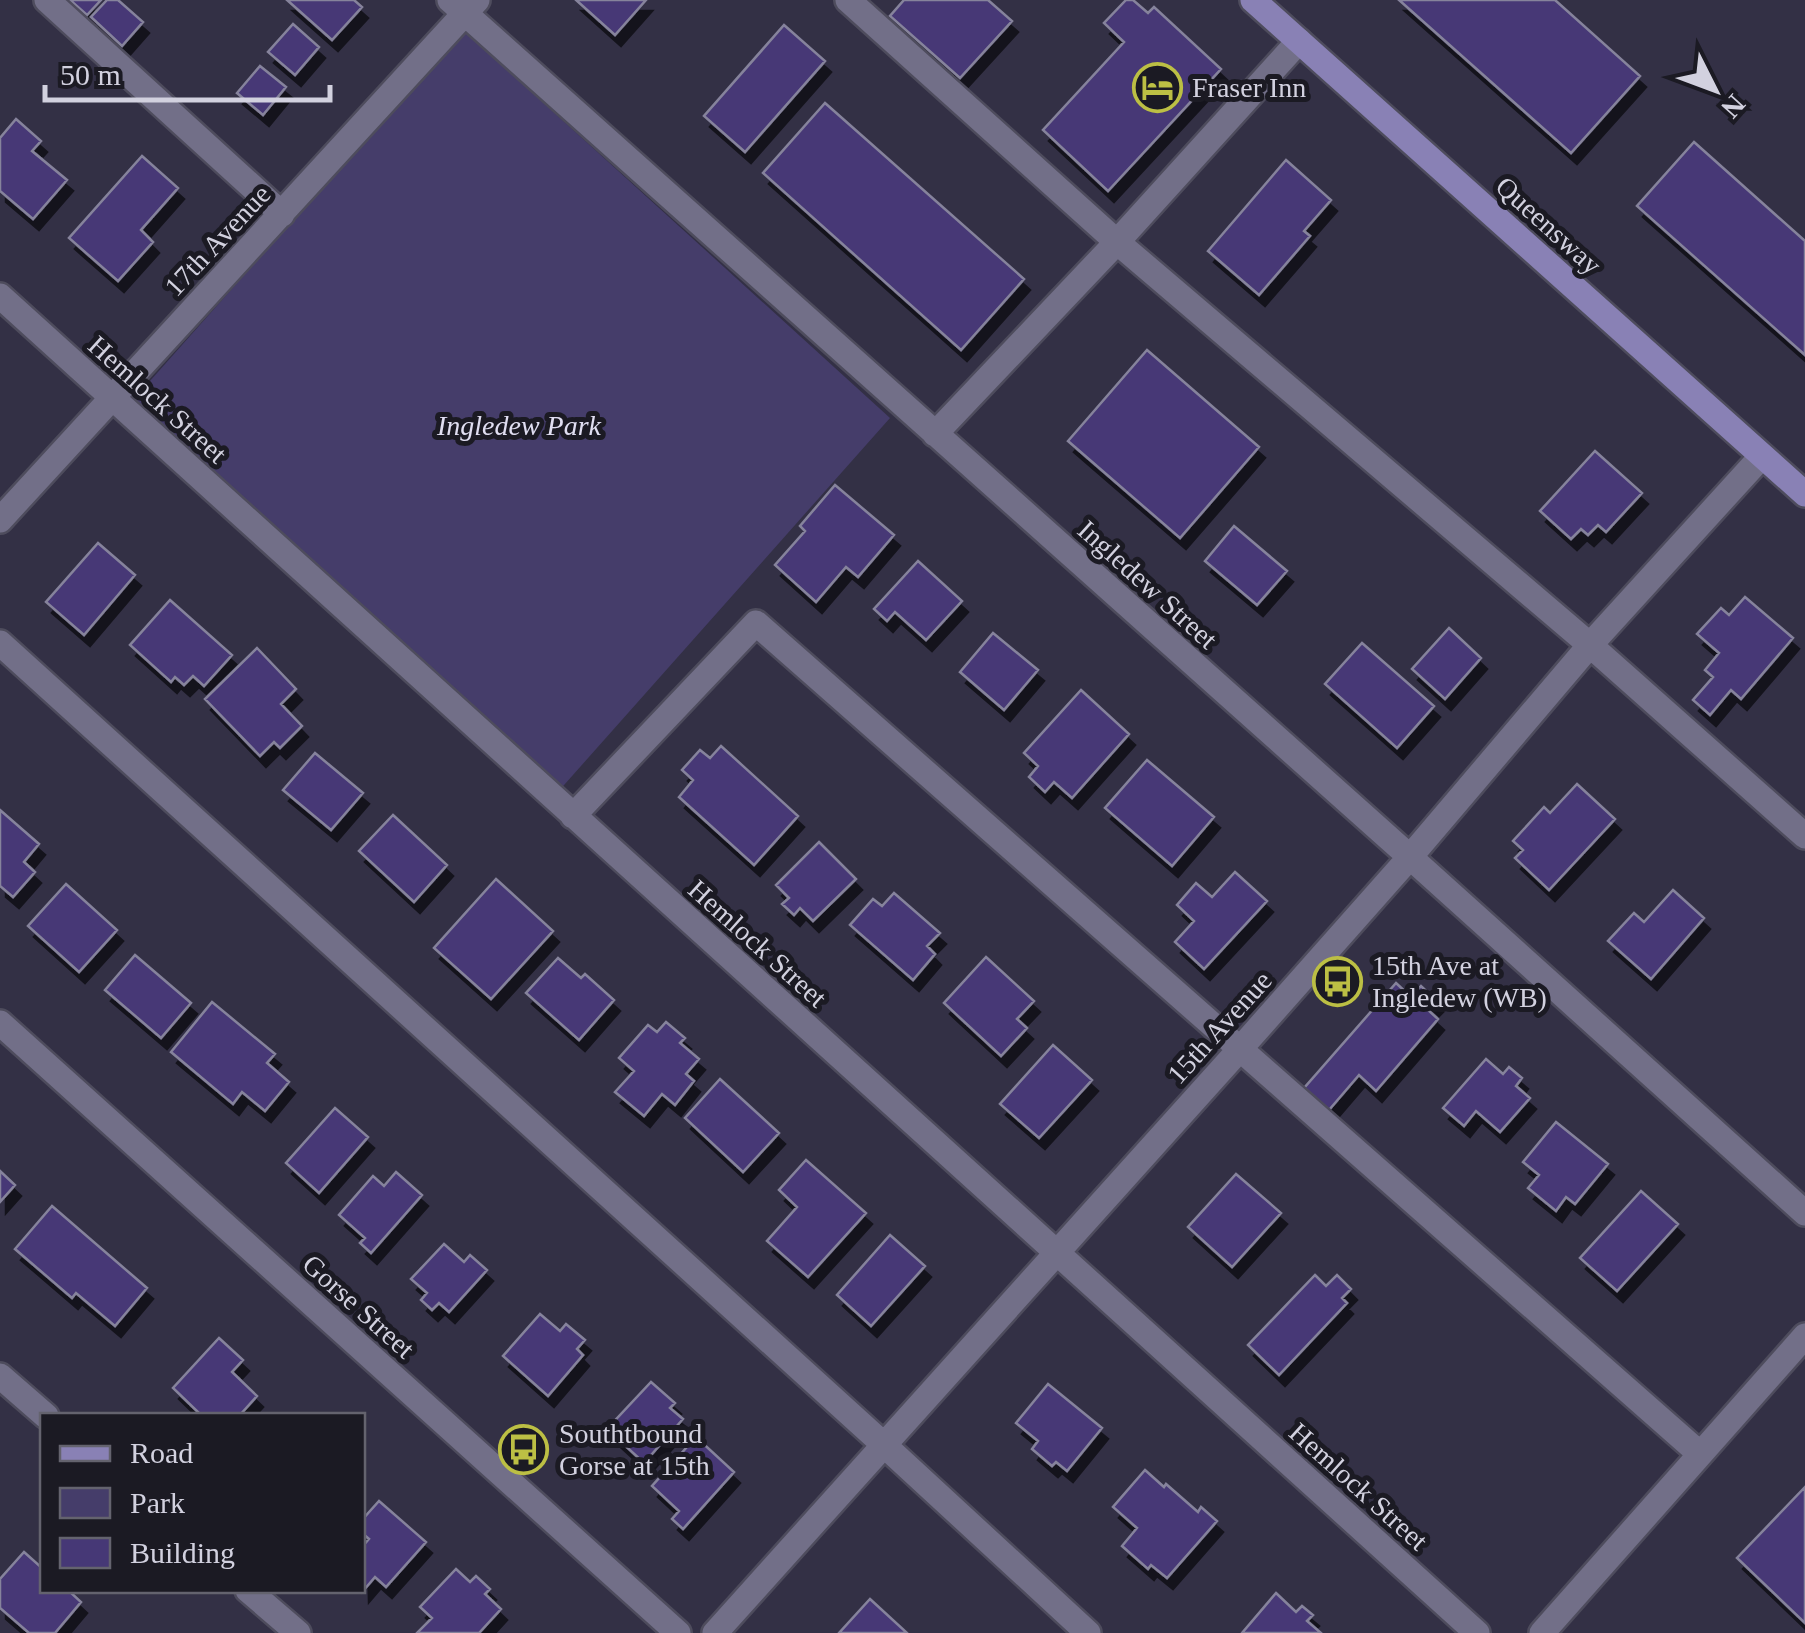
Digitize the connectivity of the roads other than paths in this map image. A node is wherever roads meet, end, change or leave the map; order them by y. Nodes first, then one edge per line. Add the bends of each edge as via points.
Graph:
1 (46, 0) edge
2 (848, 0) edge
3 (1253, 0) edge
4 (464, 4) edge
5 (1299, 41) junction
6 (282, 214) junction
7 (1117, 242) junction
8 (0, 296) edge
9 (112, 396) junction
10 (935, 434) junction
11 (1762, 456) junction
12 (1805, 494) edge
13 (0, 520) edge
14 (0, 643) edge
15 (1590, 644) junction
16 (573, 816) junction
17 (1805, 836) edge
18 (1410, 856) junction
19 (0, 1023) edge
20 (1240, 1049) junction
21 (1805, 1213) edge
22 (1057, 1253) junction
23 (1805, 1336) edge
24 (0, 1376) edge
25 (43, 1413) edge
26 (883, 1444) junction
27 (1699, 1454) junction
28 (251, 1593) edge
29 (298, 1633) edge
30 (678, 1633) edge
31 (714, 1633) edge
32 (1088, 1633) edge
33 (1478, 1633) edge
34 (1542, 1633) edge

1 - 6 street
2 - 7 street
3 - 5 main road, Queensway
4 - 6 street, 17th Avenue
4 - 10 street, Ingledew Street
5 - 7 street
5 - 11 main road, Queensway
6 - 9 street, 17th Avenue
7 - 10 street
7 - 15 street
8 - 9 street, Hemlock Street
9 - 13 street, 17th Avenue
9 - 16 street, Hemlock Street
10 - 18 street, Ingledew Street
11 - 12 main road, Queensway
11 - 15 street, 15th Avenue
14 - 26 street
15 - 17 street
15 - 18 street, 15th Avenue
16 - 20 street via 756,623
16 - 22 street, Hemlock Street
18 - 20 street, 15th Avenue
18 - 21 street, Ingledew Street
19 - 30 street, Gorse Street
20 - 22 street, 15th Avenue
20 - 27 street
22 - 26 street, 15th Avenue
22 - 33 street, Hemlock Street
23 - 27 street
24 - 25 street
26 - 31 street, 15th Avenue
26 - 32 street
27 - 34 street
28 - 29 street

